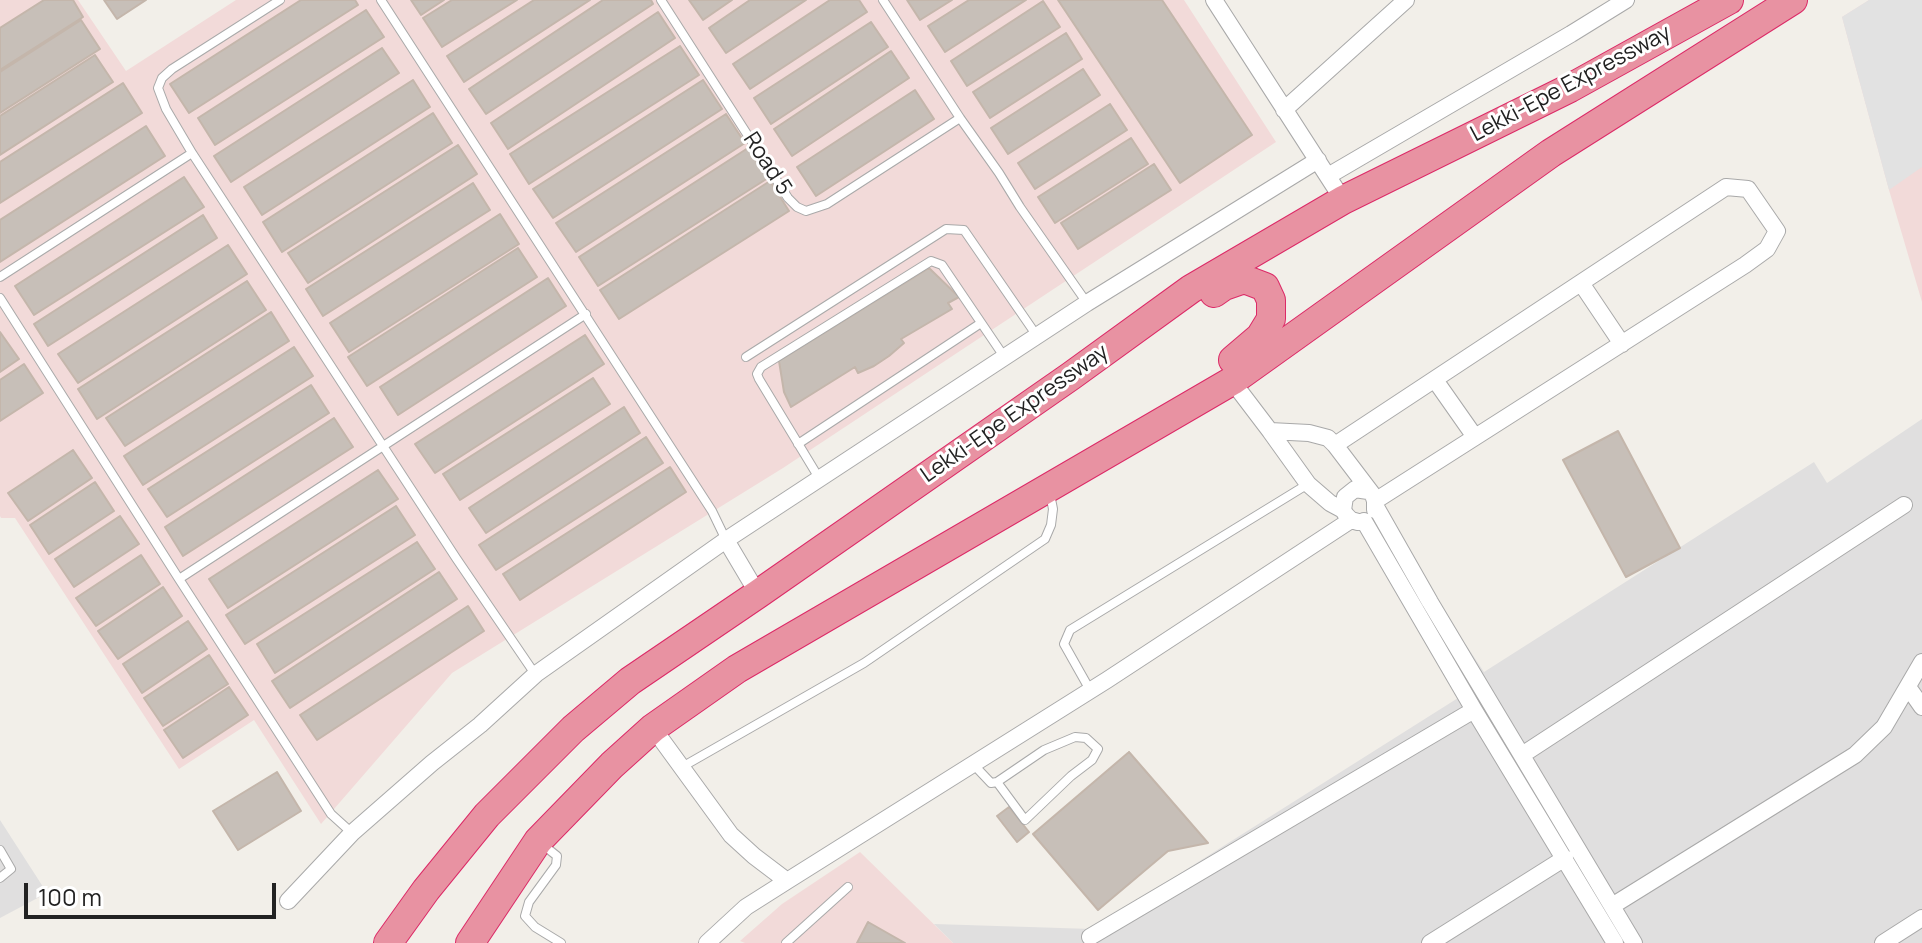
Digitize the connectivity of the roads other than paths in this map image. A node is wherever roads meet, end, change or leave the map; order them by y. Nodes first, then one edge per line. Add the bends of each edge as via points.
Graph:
1 (280, 0) edge
2 (381, 0) edge
3 (661, 0) edge
4 (883, 0) edge
5 (1214, 0) edge
6 (1406, 0) edge
7 (1793, 0) edge
8 (1623, 1) edge
9 (1718, 3) edge
10 (1284, 110) junction
11 (960, 118) junction
12 (192, 153) junction
13 (1318, 160) junction
14 (1328, 176) junction
15 (1343, 200) junction
16 (0, 277) edge
17 (1581, 283) junction
18 (0, 298) edge
19 (1087, 303) junction
20 (586, 314) junction
21 (981, 323) junction
22 (1038, 336) junction
23 (1622, 344) junction
24 (746, 357) dead end
25 (1005, 358) junction
26 (1071, 376) junction
27 (1435, 380) junction
28 (1232, 381) junction
29 (1270, 431) junction
30 (1475, 437) junction
31 (798, 444) junction
32 (1335, 445) junction
33 (382, 446) junction
34 (820, 479) junction
35 (1308, 484) junction
36 (1049, 488) junction
37 (1373, 500) junction
38 (1904, 505) dead end
39 (1352, 517) junction
40 (726, 540) junction
41 (895, 577) junction
42 (179, 579) junction
43 (758, 594) junction
44 (1922, 662) edge
45 (536, 674) junction
46 (1908, 687) junction
47 (1090, 691) junction
48 (1922, 707) edge
49 (1474, 710) junction
50 (653, 728) junction
51 (1522, 755) junction
52 (972, 764) junction
53 (682, 767) junction
54 (997, 782) junction
55 (352, 833) junction
56 (538, 841) junction
57 (0, 850) edge
58 (1565, 858) junction
59 (0, 878) edge
60 (787, 881) junction
61 (848, 887) dead end
62 (288, 901) dead end
63 (1612, 906) junction
64 (1922, 918) edge
65 (1090, 937) dead end
66 (388, 943) edge
67 (470, 943) edge
68 (561, 943) edge
69 (707, 943) edge
70 (786, 943) edge
71 (1430, 943) edge
72 (1615, 943) edge
73 (1634, 943) edge
74 (1883, 943) edge

1 - 12 lane via 162,78 158,88 166,109
2 - 20 lane
3 - 11 lane, Road 5 via 788,198 806,211 827,204
4 - 11 lane
5 - 10 street
6 - 10 street
7 - 28 highway, Lekki-Epe Expressway via 1551,153
8 - 14 street
9 - 15 highway, Lekki-Epe Expressway via 1570,88
10 - 13 street
11 - 19 lane
12 - 16 lane
12 - 33 lane
13 - 14 street
13 - 19 street
14 - 15 street
15 - 26 highway, Lekki-Epe Expressway via 1191,289
17 - 23 street
17 - 23 street via 1726,187 1748,189 1777,231 1767,249
17 - 27 street
18 - 42 lane
19 - 22 street
20 - 33 lane
20 - 40 lane
21 - 25 lane
21 - 31 lane
21 - 31 lane via 942,265 931,261 761,367 759,379
22 - 24 lane via 964,230 946,229
22 - 25 street
23 - 30 street
25 - 34 street
26 - 41 highway via 1115,357 1224,286 1244,279 1265,287 1271,300 1271,319 1260,337 1213,376 930,536
26 - 43 highway, Lekki-Epe Expressway
27 - 30 street
27 - 32 street
28 - 29 street
28 - 36 highway, Lekki-Epe Expressway
29 - 32 street via 1309,433
29 - 35 street
30 - 37 street
31 - 34 lane
32 - 37 street
33 - 42 lane
33 - 45 lane
34 - 40 street
35 - 39 street
35 - 47 lane via 1070,630 1064,644
36 - 41 highway, Lekki-Epe Expressway
36 - 53 lane via 1053,509 1045,539 864,663
37 - 39 street via 1369,519
37 - 39 street via 1355,489 1349,492 1345,497
37 - 51 street
38 - 51 street
39 - 47 street
39 - 49 street
40 - 43 street
40 - 45 street
41 - 50 highway, Lekki-Epe Expressway via 737,669
42 - 55 lane via 331,814
43 - 66 highway, Lekki-Epe Expressway via 630,681 551,749 487,815
44 - 46 street
45 - 55 street
46 - 48 street
46 - 63 street via 1884,727 1855,755
47 - 52 street
49 - 58 street
49 - 65 street
50 - 53 street
50 - 56 highway, Lekki-Epe Expressway
51 - 63 street
52 - 54 lane via 991,783
52 - 60 street
53 - 60 street via 731,835
54 - 54 lane via 1025,820 1098,749 1086,738 1075,737 1044,750
55 - 62 street
56 - 67 highway, Lekki-Epe Expressway
56 - 68 lane via 557,856 556,865 525,916
57 - 59 lane via 11,869
58 - 71 street
58 - 72 street
60 - 69 street via 746,907
61 - 70 lane
63 - 73 street
64 - 74 street

